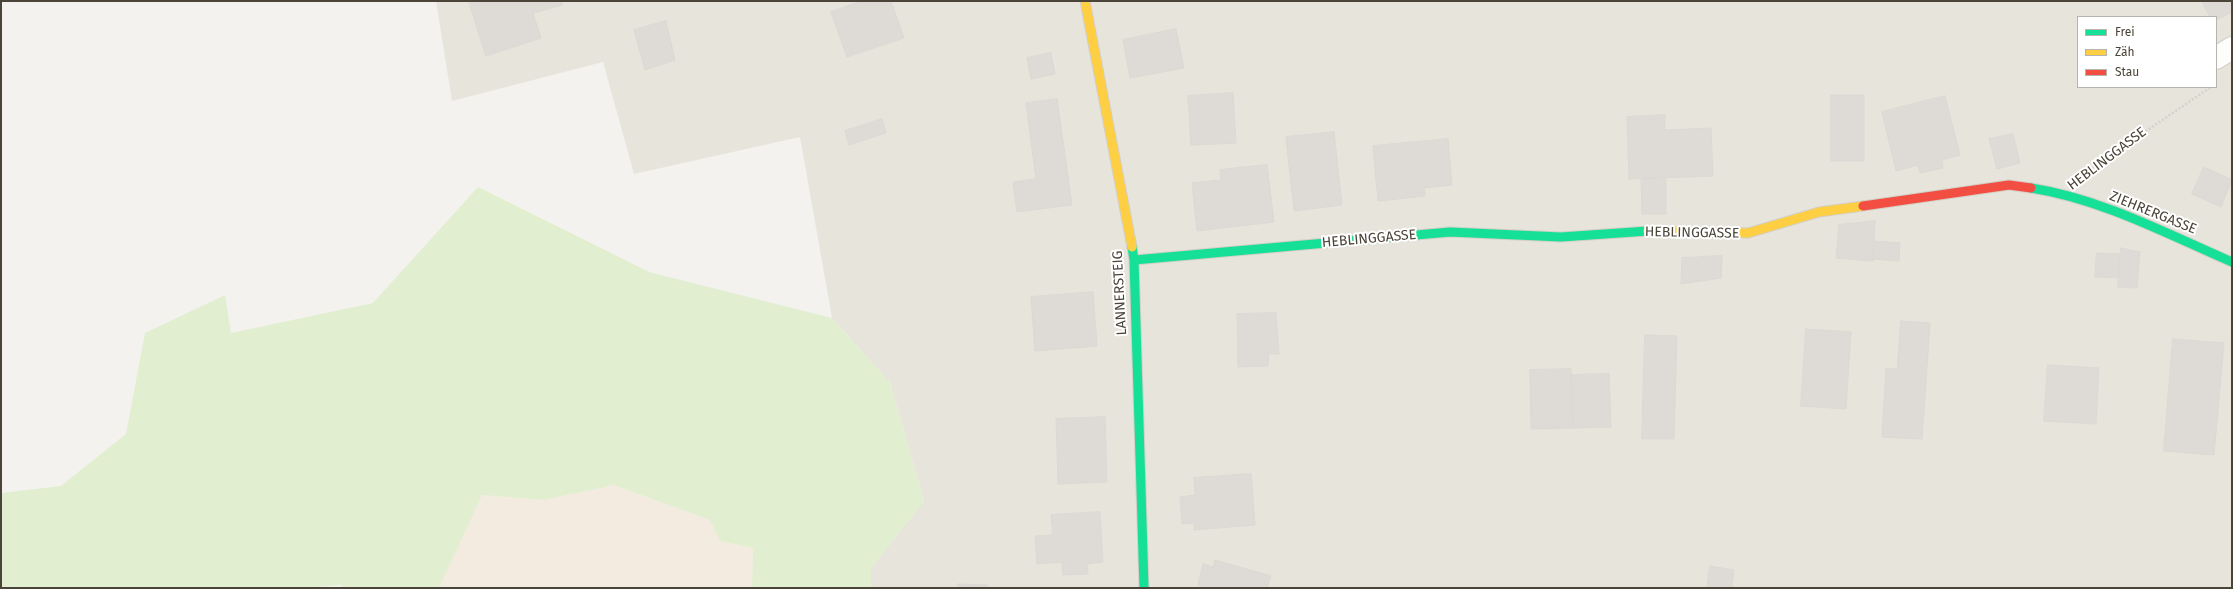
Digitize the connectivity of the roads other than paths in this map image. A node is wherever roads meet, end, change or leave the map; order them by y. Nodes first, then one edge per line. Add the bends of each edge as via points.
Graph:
1 (1085, 1) edge
2 (2232, 48) edge
3 (2217, 57) edge
4 (2062, 193) joint
5 (1134, 260) junction
6 (2232, 262) edge
7 (1144, 588) edge

1 - 5 street, LANNERSTEIG
2 - 3 street
4 - 5 street, HEBLINGGASSE via 2009,185 1819,212 1748,234 1665,230 1561,237 1450,232
4 - 6 street, ZIEHRERGASSE via 2119,213
5 - 7 street, LANNERSTEIG

